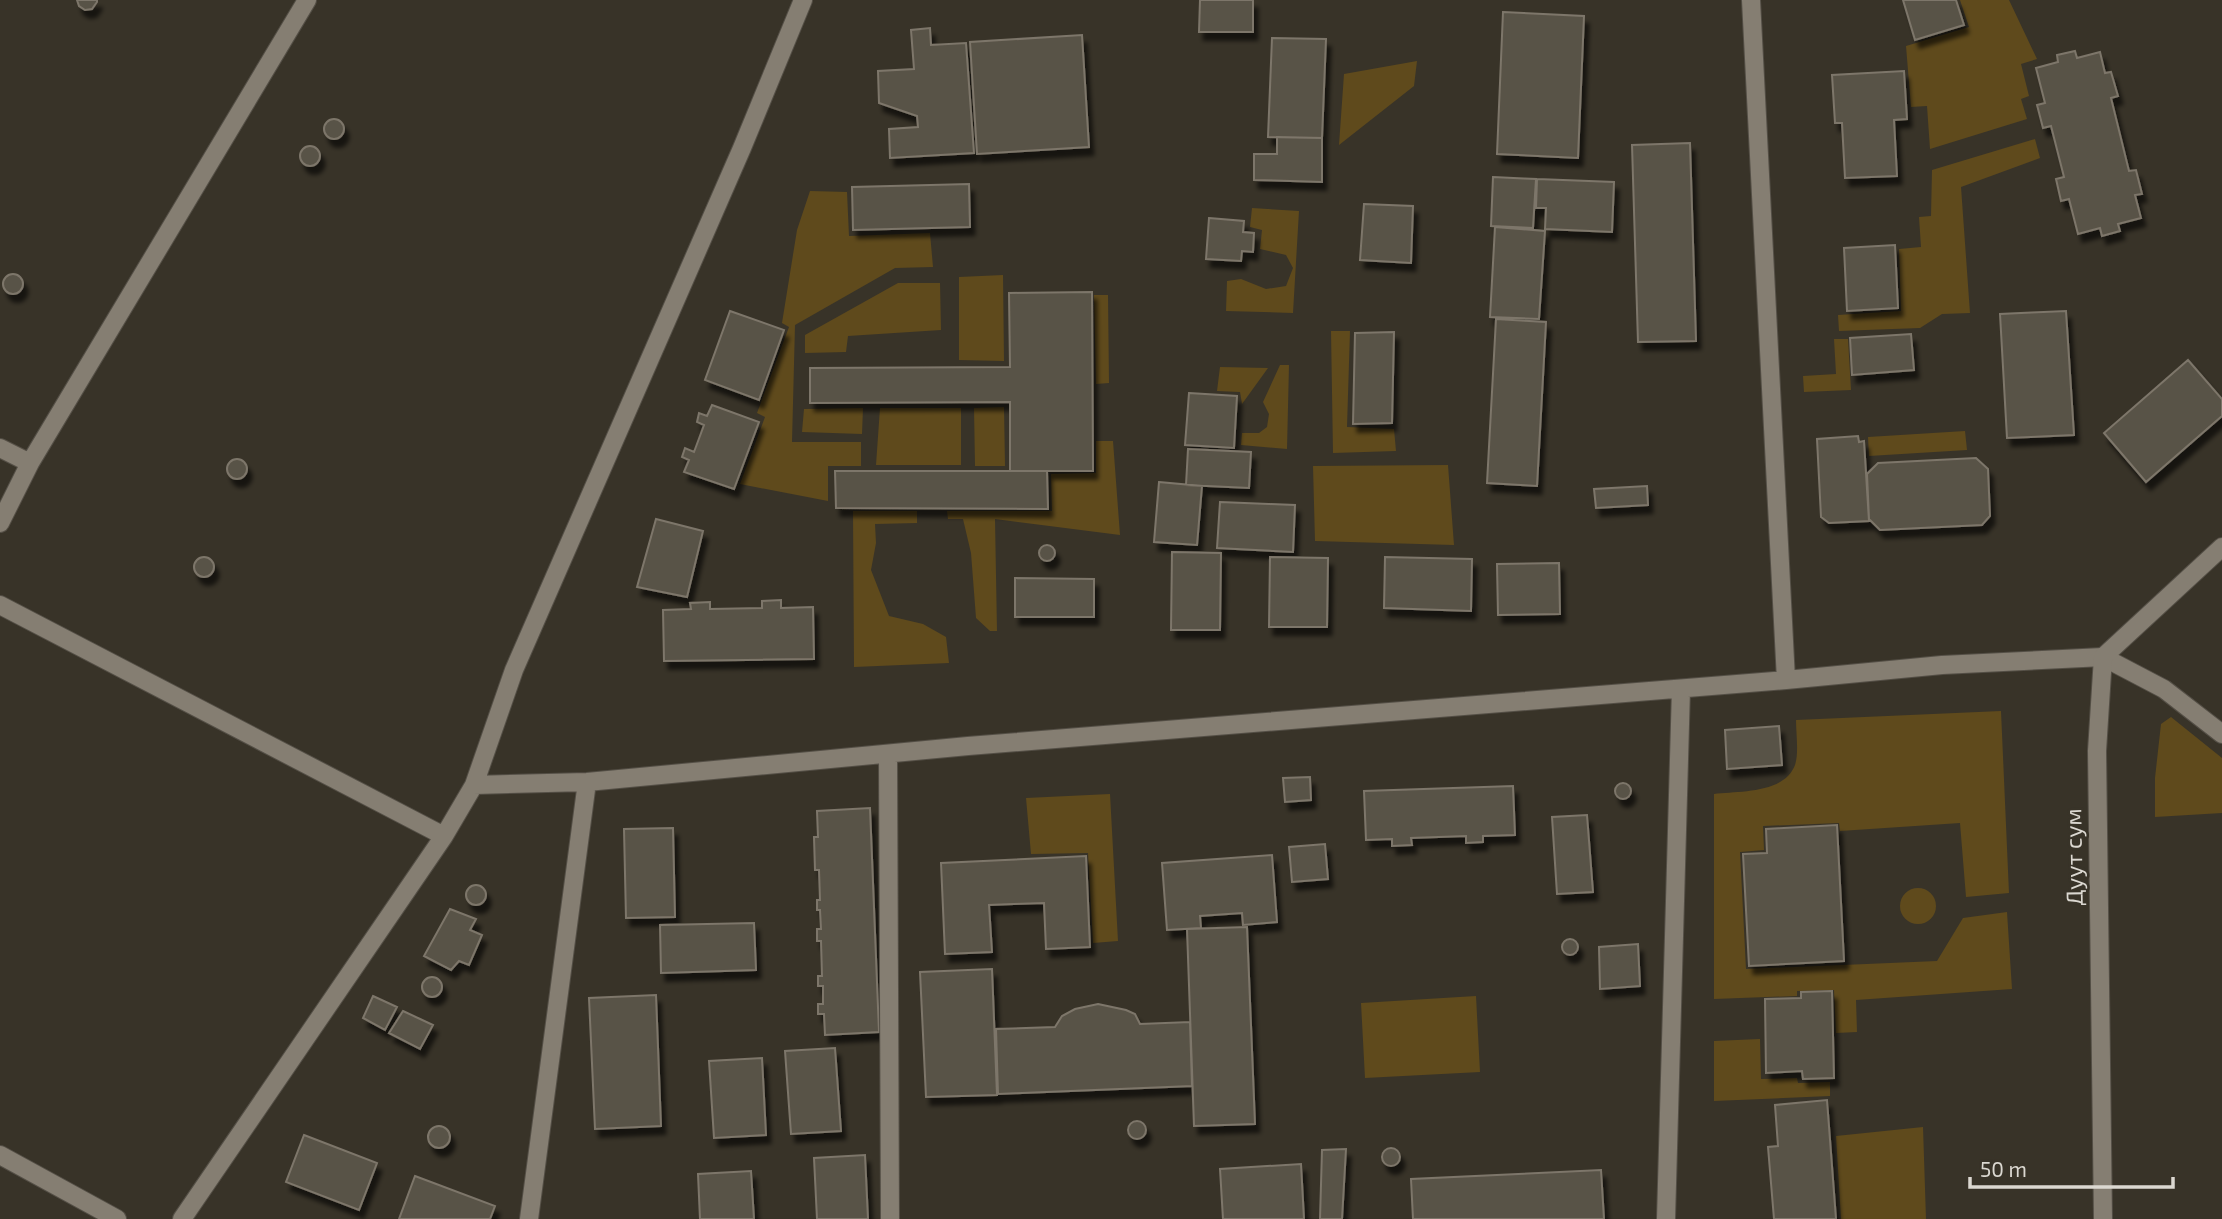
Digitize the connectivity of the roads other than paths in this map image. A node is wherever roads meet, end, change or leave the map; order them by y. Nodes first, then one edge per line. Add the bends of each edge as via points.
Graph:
1 (307, 0) edge
2 (803, 0) edge
3 (1751, 0) edge
4 (0, 448) edge
5 (30, 463) junction
6 (0, 523) edge
7 (2222, 547) edge
8 (0, 605) edge
9 (2103, 657) junction
10 (1786, 680) junction
11 (1681, 689) junction
12 (2222, 734) edge
13 (888, 754) junction
14 (587, 782) junction
15 (474, 785) junction
16 (444, 836) junction
17 (0, 1155) edge
18 (117, 1219) edge
19 (182, 1219) edge
20 (529, 1219) edge
21 (890, 1219) edge
22 (1666, 1219) edge
23 (2103, 1219) edge

1 - 5 street
2 - 15 street via 514,670
3 - 10 street
4 - 5 street
5 - 6 street
7 - 9 street
8 - 16 street
9 - 10 street via 1942,665
9 - 12 street via 2164,689
9 - 23 street, Дуут сум via 2097,751
10 - 11 street
11 - 13 street
11 - 22 street
13 - 14 street
13 - 21 street
14 - 15 street
14 - 20 street
15 - 16 street
16 - 19 street
17 - 18 street

